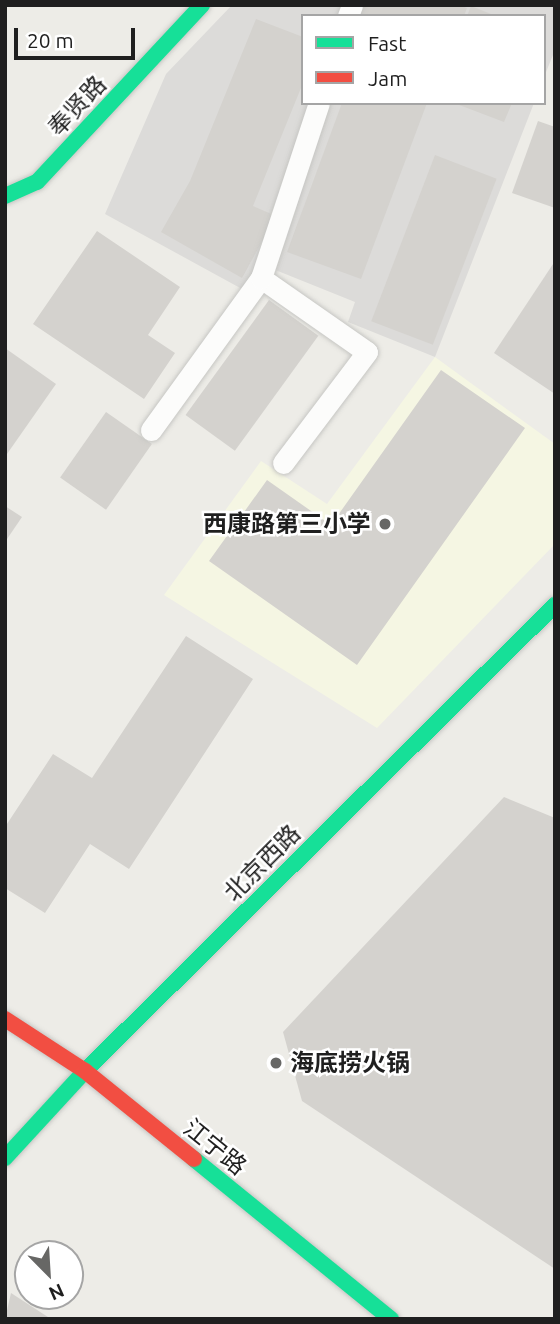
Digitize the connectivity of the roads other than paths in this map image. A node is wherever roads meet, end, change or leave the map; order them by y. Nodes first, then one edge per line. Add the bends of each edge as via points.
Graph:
1 (202, 5) edge
2 (318, 105) edge
3 (5, 196) edge
4 (261, 278) junction
5 (151, 430) dead end
6 (283, 463) dead end
7 (555, 605) edge
8 (5, 1019) edge
9 (85, 1071) junction
10 (5, 1158) edge
11 (391, 1319) edge

1 - 3 main road, 奉贤路 via 37,182
2 - 4 lane
4 - 5 lane
4 - 6 lane via 367,352
7 - 9 main road, 北京西路
8 - 9 main road, 江宁路
9 - 10 main road, 北京西路
9 - 11 main road, 江宁路

